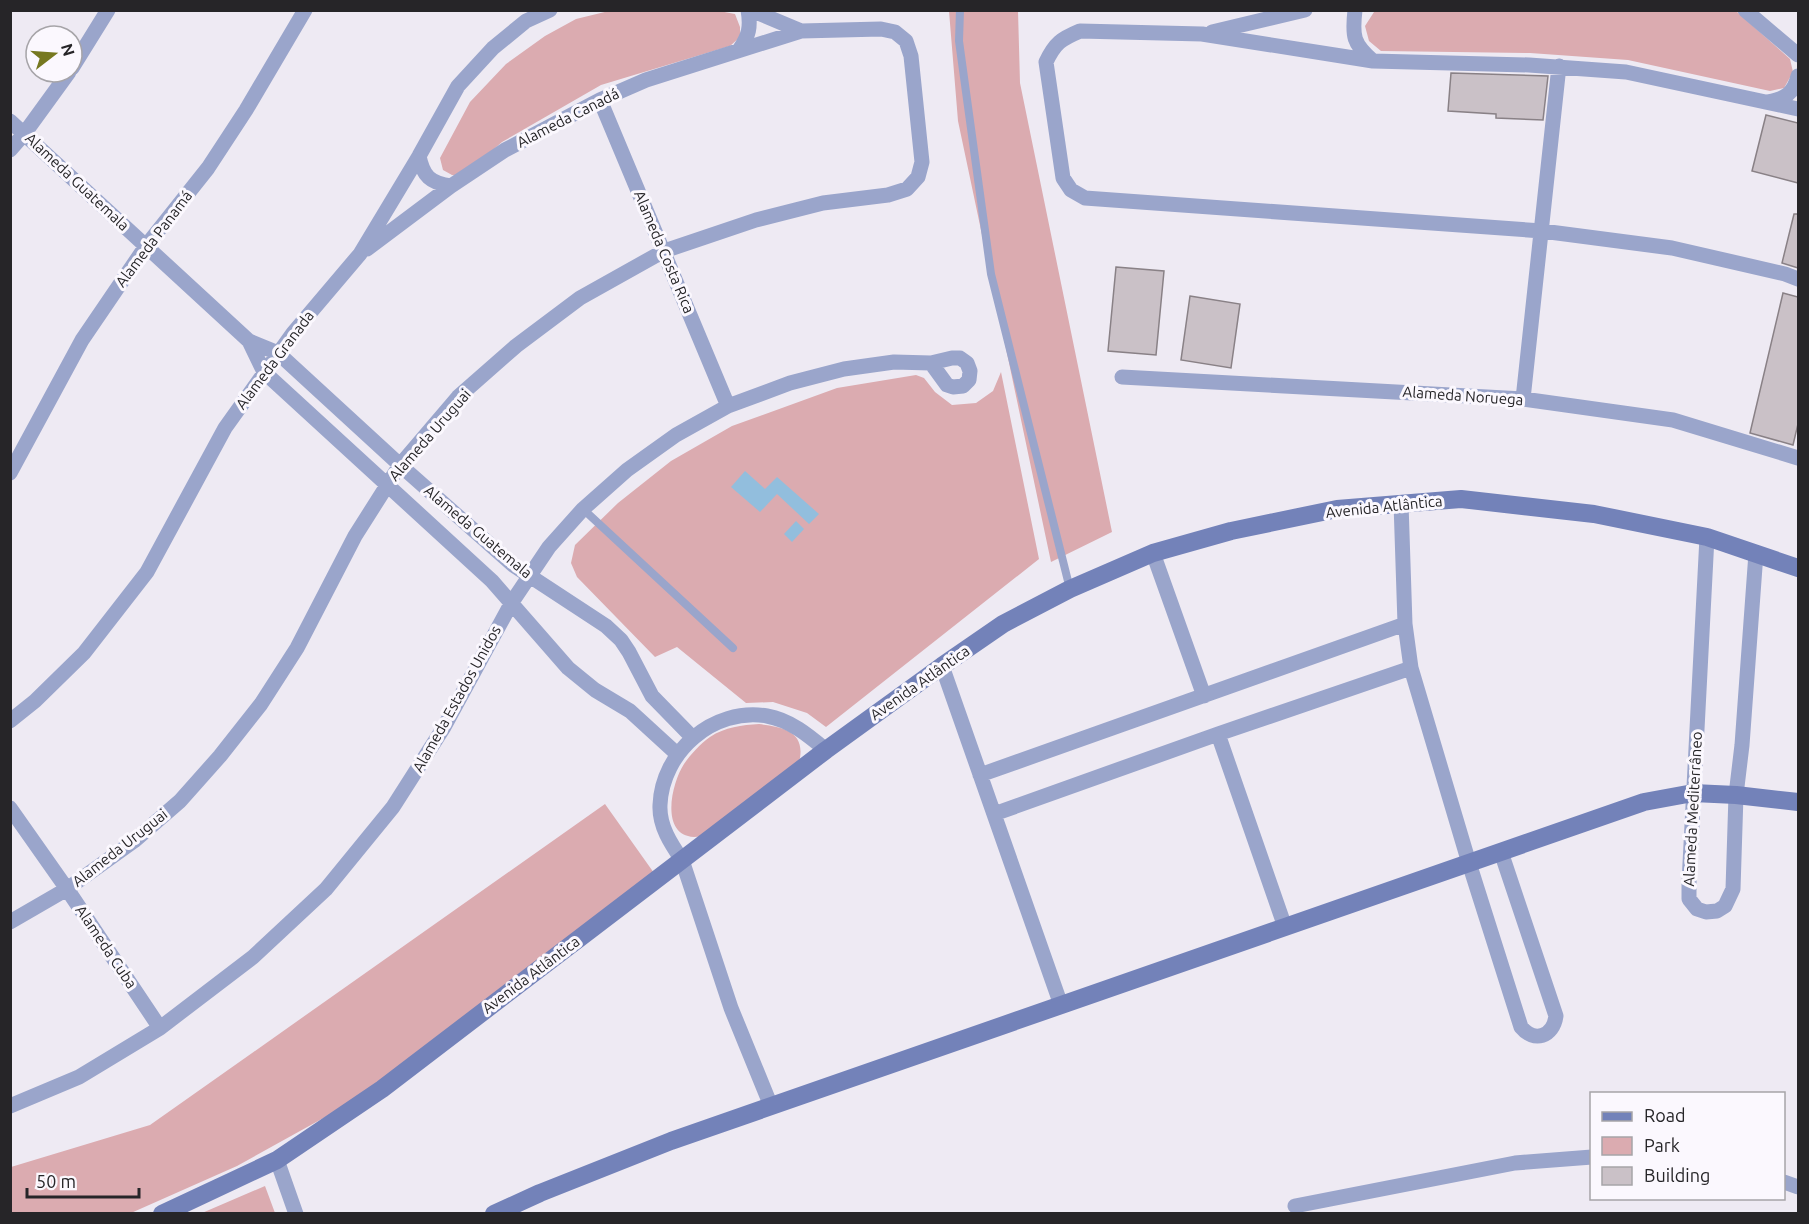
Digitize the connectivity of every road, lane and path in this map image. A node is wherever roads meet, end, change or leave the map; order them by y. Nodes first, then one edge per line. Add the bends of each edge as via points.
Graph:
1 (108, 10) edge
2 (305, 10) edge
3 (550, 10) edge
4 (749, 10) edge
5 (960, 10) edge
6 (1305, 10) edge
7 (1355, 10) edge
8 (1745, 10) edge
9 (523, 16) edge
10 (801, 32) junction
11 (1202, 34) junction
12 (84, 49) edge
13 (739, 50) junction
14 (1798, 57) edge
15 (1373, 61) junction
16 (1559, 66) junction
17 (1798, 76) edge
18 (60, 84) edge
19 (600, 100) junction
20 (1768, 102) junction
21 (1798, 109) edge
22 (10, 121) edge
23 (24, 134) junction
24 (10, 150) edge
25 (419, 156) junction
26 (451, 186) junction
27 (1542, 231) junction
28 (146, 246) junction
29 (664, 251) junction
30 (360, 254) junction
31 (1798, 279) edge
32 (249, 341) junction
33 (278, 353) junction
34 (931, 363) dead end
35 (264, 372) junction
36 (1122, 377) dead end
37 (1523, 399) junction
38 (728, 406) junction
39 (1798, 458) edge
40 (400, 465) junction
41 (10, 473) edge
42 (387, 485) junction
43 (1401, 503) junction
44 (583, 510) junction
45 (1707, 537) junction
46 (1153, 553) junction
47 (1756, 554) junction
48 (1798, 568) edge
49 (530, 576) junction
50 (1070, 589) junction
51 (512, 602) junction
52 (1405, 624) junction
53 (733, 648) dead end
54 (942, 666) junction
55 (1411, 668) junction
56 (1204, 696) junction
57 (10, 721) edge
58 (1218, 734) junction
59 (692, 737) junction
60 (826, 750) junction
61 (677, 754) junction
62 (980, 775) junction
63 (1693, 794) junction
64 (1736, 795) junction
65 (1798, 802) edge
66 (10, 808) edge
67 (994, 814) junction
68 (1501, 852) junction
69 (682, 860) junction
70 (1469, 863) junction
71 (67, 889) junction
72 (10, 922) edge
73 (1285, 927) junction
74 (1061, 1005) junction
75 (160, 1028) junction
76 (10, 1106) edge
77 (771, 1106) junction
78 (1590, 1157) edge
79 (277, 1160) junction
80 (1295, 1206) dead end
81 (162, 1214) edge
82 (296, 1214) edge
83 (494, 1214) edge

1 - 12 street
2 - 28 street, Alameda Panamá via 208,168
3 - 9 street, Alameda Granada
4 - 10 street
4 - 13 street via 748,38
5 - 50 lane via 959,41 991,274
6 - 11 street
7 - 15 street via 1353,36 1360,51
8 - 14 street
9 - 25 street, Alameda Granada via 458,86
10 - 13 street, Alameda Canadá
10 - 29 street, Alameda Uruguai via 881,29 895,32 906,41 922,162 918,177 907,189 888,195 823,203
11 - 15 street
11 - 27 street via 1080,31 1063,38 1053,48 1046,62 1063,178 1071,190 1098,200
13 - 19 street, Alameda Canadá via 646,80
15 - 16 street
16 - 20 street via 1626,72
16 - 27 street
17 - 20 street via 1791,92
18 - 23 street
19 - 26 street, Alameda Canadá via 505,150
19 - 29 street, Alameda Costa Rica
20 - 21 street
22 - 23 street, Alameda Guatemala
23 - 24 street
23 - 28 street, Alameda Guatemala
25 - 26 street via 428,178
25 - 30 street, Alameda Granada
26 - 30 street, Alameda Canadá
27 - 31 street via 1672,248
27 - 37 street
28 - 32 street, Alameda Guatemala
28 - 41 street, Alameda Panamá via 82,340
29 - 38 street, Alameda Costa Rica
29 - 40 street, Alameda Uruguai via 580,298 516,346 458,397
30 - 33 street, Alameda Granada
32 - 33 street, Alameda Guatemala
32 - 35 street, Alameda Guatemala
33 - 35 street, Alameda Granada
33 - 40 street, Alameda Guatemala
34 - 38 street, Alameda Estados Unidos via 894,362 844,369 790,383
35 - 42 street, Alameda Guatemala
35 - 57 street, Alameda Granada via 225,428 147,572 84,653
36 - 37 street, Alameda Noruega
37 - 39 street, Alameda Noruega via 1673,420
38 - 44 street, Alameda Estados Unidos via 676,435
40 - 42 street, Alameda Uruguai
40 - 49 street, Alameda Guatemala
42 - 51 street, Alameda Guatemala
42 - 71 street, Alameda Uruguai via 350,544 297,648 261,704 220,756 180,801 134,841
43 - 45 street, Avenida Atlântica via 1461,499 1594,514
43 - 46 street, Avenida Atlântica via 1337,509 1231,531
43 - 52 street
44 - 49 street, Alameda Estados Unidos via 549,547
44 - 53 lane
45 - 47 street, Avenida Atlântica
45 - 63 street, Alameda Mediterrâneo
46 - 50 street, Avenida Atlântica
46 - 56 street
47 - 48 street, Avenida Atlântica
47 - 64 street, Alameda Mediterrâneo
49 - 51 street, Alameda Estados Unidos
49 - 59 street, Alameda Guatemala via 614,633 629,652 652,696
50 - 54 street, Avenida Atlântica via 1003,624
51 - 61 street, Alameda Guatemala via 568,668 630,711
51 - 75 street, Alameda Estados Unidos via 444,727 393,807 326,889 254,957
52 - 55 street
52 - 56 street
54 - 60 street, Avenida Atlântica
54 - 62 street
55 - 58 street
55 - 70 street
56 - 62 street
58 - 67 street
58 - 73 street
59 - 60 street via 739,716 766,716 789,723
59 - 61 street
60 - 69 street, Avenida Atlântica
61 - 69 street via 665,780 660,806 663,827
62 - 67 street
63 - 64 street
63 - 64 street, Alameda Mediterrâneo via 1689,899 1697,909 1706,912 1725,906 1733,889
63 - 68 street via 1644,802
64 - 65 street
66 - 71 street, Alameda Cuba
67 - 74 street
68 - 70 street
68 - 70 street via 1556,1016 1546,1034 1532,1035 1521,1026
69 - 77 street via 731,1008
69 - 79 street, Avenida Atlântica via 382,1089
70 - 73 street
71 - 72 street, Alameda Uruguai
71 - 75 street, Alameda Cuba
73 - 74 street
74 - 77 street
75 - 76 street, Alameda Estados Unidos via 79,1077
77 - 83 street via 671,1141
78 - 80 street via 1515,1163
79 - 81 street, Avenida Atlântica
79 - 82 street

